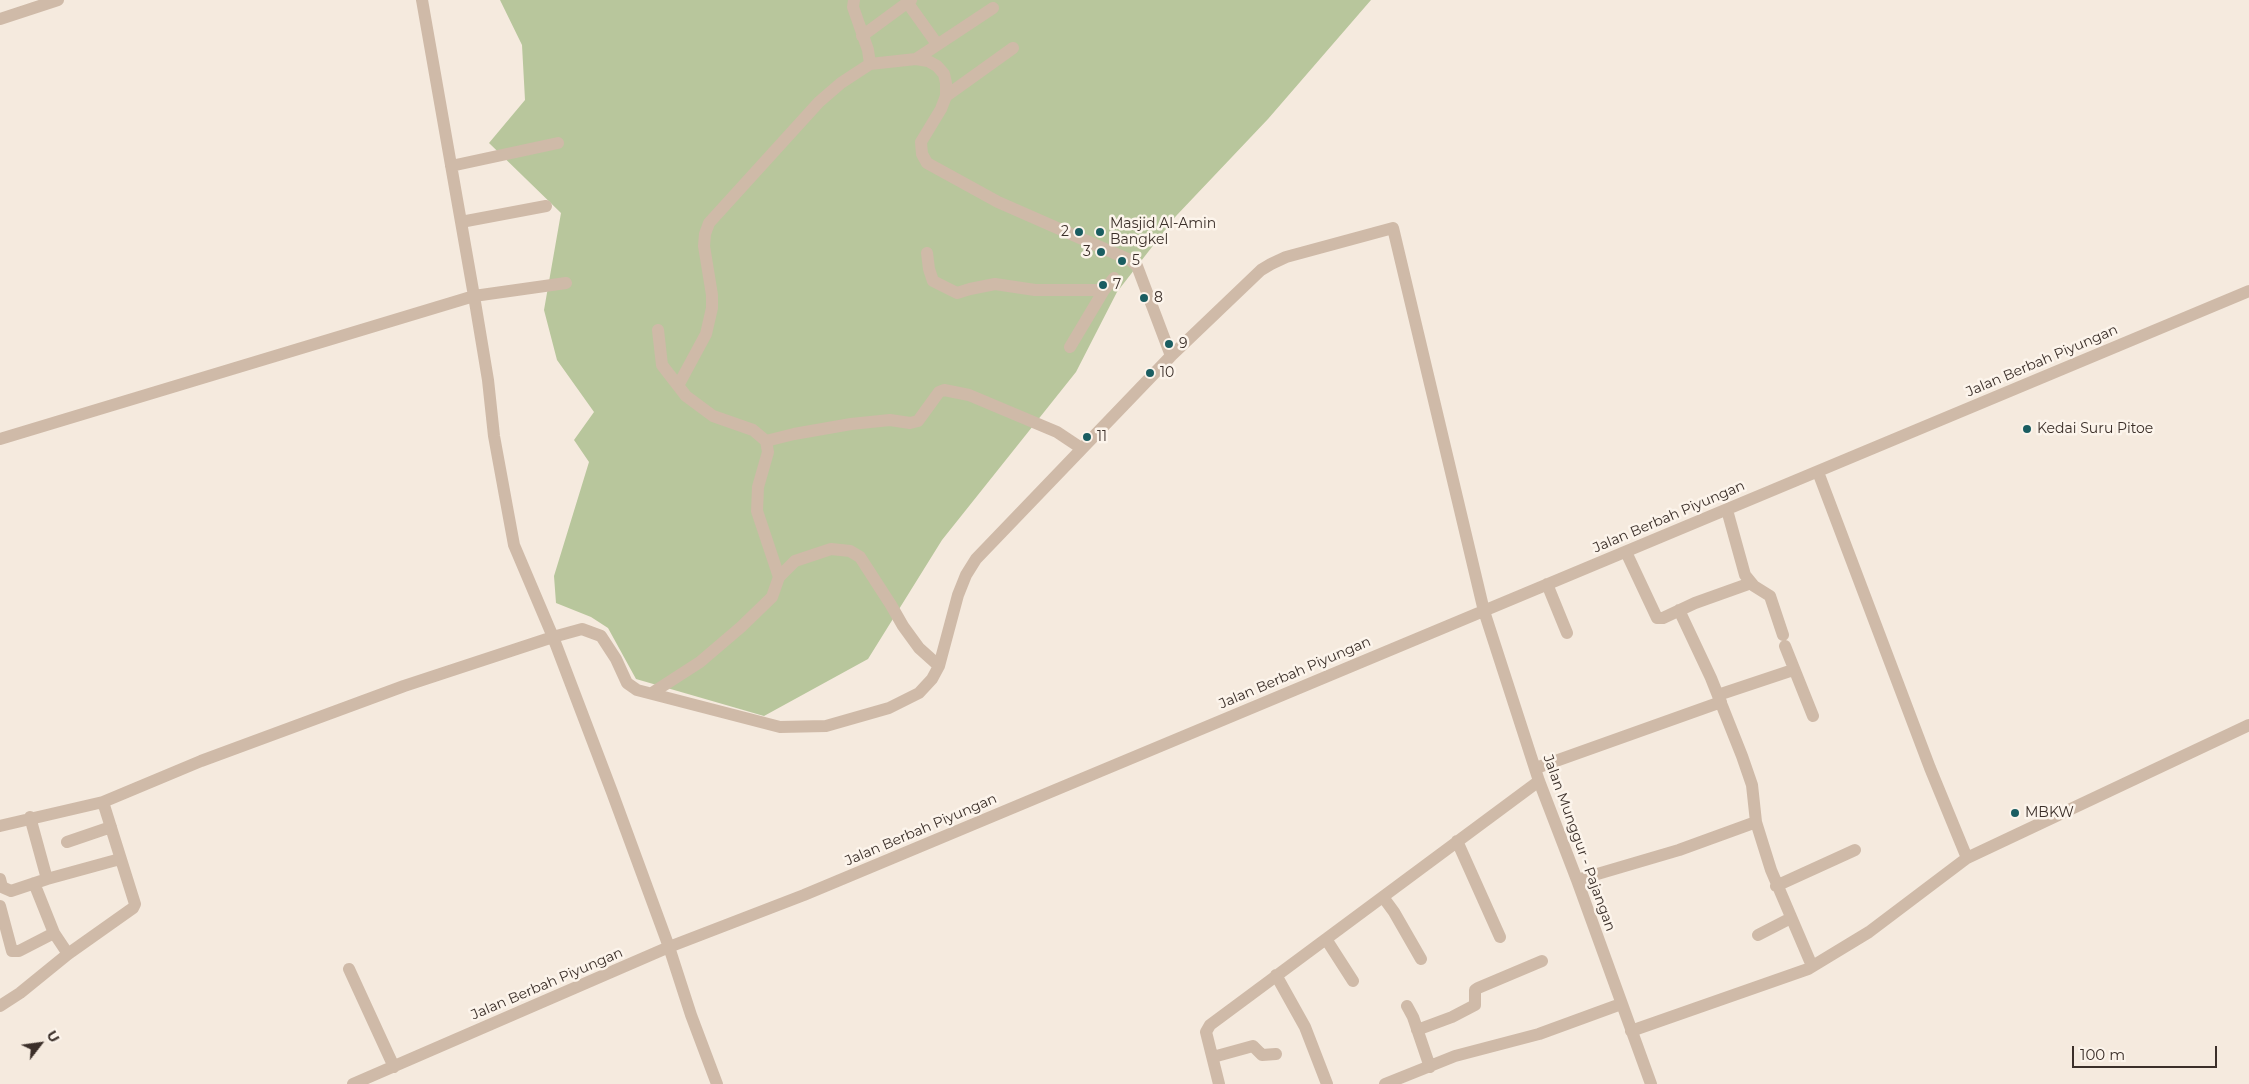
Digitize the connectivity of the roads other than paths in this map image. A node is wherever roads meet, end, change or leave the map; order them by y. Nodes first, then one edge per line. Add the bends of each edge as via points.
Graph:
1 (58, 0) edge
2 (422, 0) edge
3 (854, 0) edge
4 (909, 1) edge
5 (993, 8) dead end
6 (0, 19) edge
7 (862, 36) junction
8 (937, 44) junction
9 (1013, 48) dead end
10 (916, 59) junction
11 (870, 64) junction
12 (946, 96) junction
13 (558, 143) dead end
14 (451, 166) junction
15 (546, 206) dead end
16 (461, 222) junction
17 (927, 253) dead end
18 (1114, 278) dead end
19 (566, 283) dead end
20 (1104, 290) junction
21 (2249, 291) edge
22 (474, 296) junction
23 (658, 330) dead end
24 (1070, 347) dead end
25 (1170, 356) junction
26 (678, 384) junction
27 (1030, 413) dead end
28 (0, 439) edge
29 (766, 441) junction
30 (1083, 446) junction
31 (1818, 472) junction
32 (1726, 510) junction
33 (1626, 552) junction
34 (778, 578) junction
35 (1751, 583) junction
36 (1547, 584) junction
37 (1679, 610) junction
38 (1484, 611) junction
39 (1567, 633) dead end
40 (553, 637) junction
41 (939, 666) junction
42 (1793, 670) junction
43 (652, 693) junction
44 (1719, 698) junction
45 (1813, 716) dead end
46 (2249, 725) edge
47 (1536, 768) junction
48 (1539, 781) junction
49 (103, 802) junction
50 (30, 818) junction
51 (1756, 822) junction
52 (0, 826) edge
53 (111, 827) junction
54 (1457, 841) junction
55 (66, 842) dead end
56 (1855, 850) dead end
57 (1967, 858) junction
58 (120, 859) junction
59 (47, 879) junction
60 (0, 880) edge
61 (1577, 880) junction
62 (34, 882) junction
63 (1776, 886) junction
64 (1382, 897) junction
65 (0, 906) edge
66 (1791, 918) junction
67 (54, 933) junction
68 (1758, 935) dead end
69 (1500, 937) dead end
70 (1326, 939) junction
71 (669, 947) junction
72 (68, 954) junction
73 (1422, 958) dead end
74 (1542, 961) dead end
75 (1812, 966) junction
76 (349, 970) dead end
77 (1276, 975) junction
78 (1353, 981) dead end
79 (1621, 1004) junction
80 (0, 1006) edge
81 (1407, 1006) dead end
82 (1417, 1030) junction
83 (1631, 1031) junction
84 (1276, 1054) dead end
85 (1213, 1057) junction
86 (394, 1066) junction
87 (1430, 1067) junction
88 (1646, 1082) edge
89 (1387, 1083) edge
90 (353, 1084) edge
91 (717, 1084) edge
92 (1219, 1084) edge
93 (1327, 1084) edge

1 - 6 street
2 - 14 street
3 - 7 street
4 - 7 street
4 - 8 street
5 - 8 street
7 - 11 street
8 - 10 street
9 - 12 street
10 - 11 street
10 - 12 street via 928,61 944,74
11 - 26 street via 819,102 709,223 704,246 712,308 706,334
12 - 25 street via 921,142 927,163 998,202 1130,260 1136,266
13 - 14 street
14 - 16 street
15 - 16 street
16 - 22 street
17 - 20 street via 933,281 957,293 995,284 1035,290
18 - 20 street
19 - 22 street
20 - 24 street
21 - 31 street, Jalan Berbah Piyungan
22 - 28 street
22 - 40 street via 514,545
23 - 26 street via 662,365
25 - 30 street
25 - 38 street, Jalan Munggur - Pajangan via 1271,264 1393,228
26 - 29 street via 697,406 713,416 753,430
27 - 30 street via 1048,420
29 - 30 street via 851,424 918,421 938,392 944,390 969,395
29 - 34 street via 768,452 758,487 757,511
30 - 41 street via 976,558 958,595
31 - 32 street, Jalan Berbah Piyungan
31 - 57 street
32 - 33 street, Jalan Berbah Piyungan
32 - 35 street via 1742,567
33 - 36 street, Jalan Berbah Piyungan
33 - 37 street via 1657,618
34 - 41 street via 795,561 807,556 831,549 850,551 860,557 919,648
34 - 43 street via 772,597 741,627 700,662
35 - 37 street
35 - 42 street via 1770,596
36 - 38 street, Jalan Berbah Piyungan
36 - 39 street
37 - 44 street
38 - 47 street, Jalan Munggur - Pajangan
38 - 71 street, Jalan Berbah Piyungan via 804,895
40 - 43 street via 582,629 601,636 627,683 637,690
40 - 49 street via 404,686 201,761
40 - 71 street
41 - 43 street via 919,693 889,708 826,726 780,727
42 - 44 street
42 - 45 street
44 - 47 street
44 - 51 street via 1752,785
46 - 57 street
47 - 48 street, Jalan Munggur - Pajangan
48 - 54 street
48 - 61 street, Jalan Munggur - Pajangan
49 - 50 street
49 - 53 street
50 - 52 street
50 - 59 street
51 - 61 street via 1679,850
51 - 63 street
53 - 55 street
53 - 58 street
54 - 64 street
54 - 69 street
56 - 63 street
57 - 75 street via 1869,932
58 - 59 street
58 - 72 street via 135,904 133,908
59 - 62 street
60 - 62 street via 2,887 11,891
61 - 79 street, Jalan Munggur - Pajangan
62 - 67 street
63 - 66 street
64 - 70 street
64 - 73 street
65 - 67 street via 12,951 19,951
66 - 68 street
66 - 75 street
67 - 72 street
70 - 77 street
70 - 78 street
71 - 86 street, Jalan Berbah Piyungan
71 - 91 street
72 - 80 street
74 - 82 street via 1478,988 1474,1005
75 - 83 street
76 - 86 street
77 - 85 street via 1207,1028
77 - 93 street via 1305,1027
79 - 83 street, Jalan Munggur - Pajangan
79 - 87 street via 1539,1034 1455,1056
81 - 82 street
82 - 87 street
83 - 88 street, Jalan Munggur - Pajangan
84 - 85 street via 1262,1055 1253,1046
85 - 92 street
86 - 90 street, Jalan Berbah Piyungan
87 - 89 street

